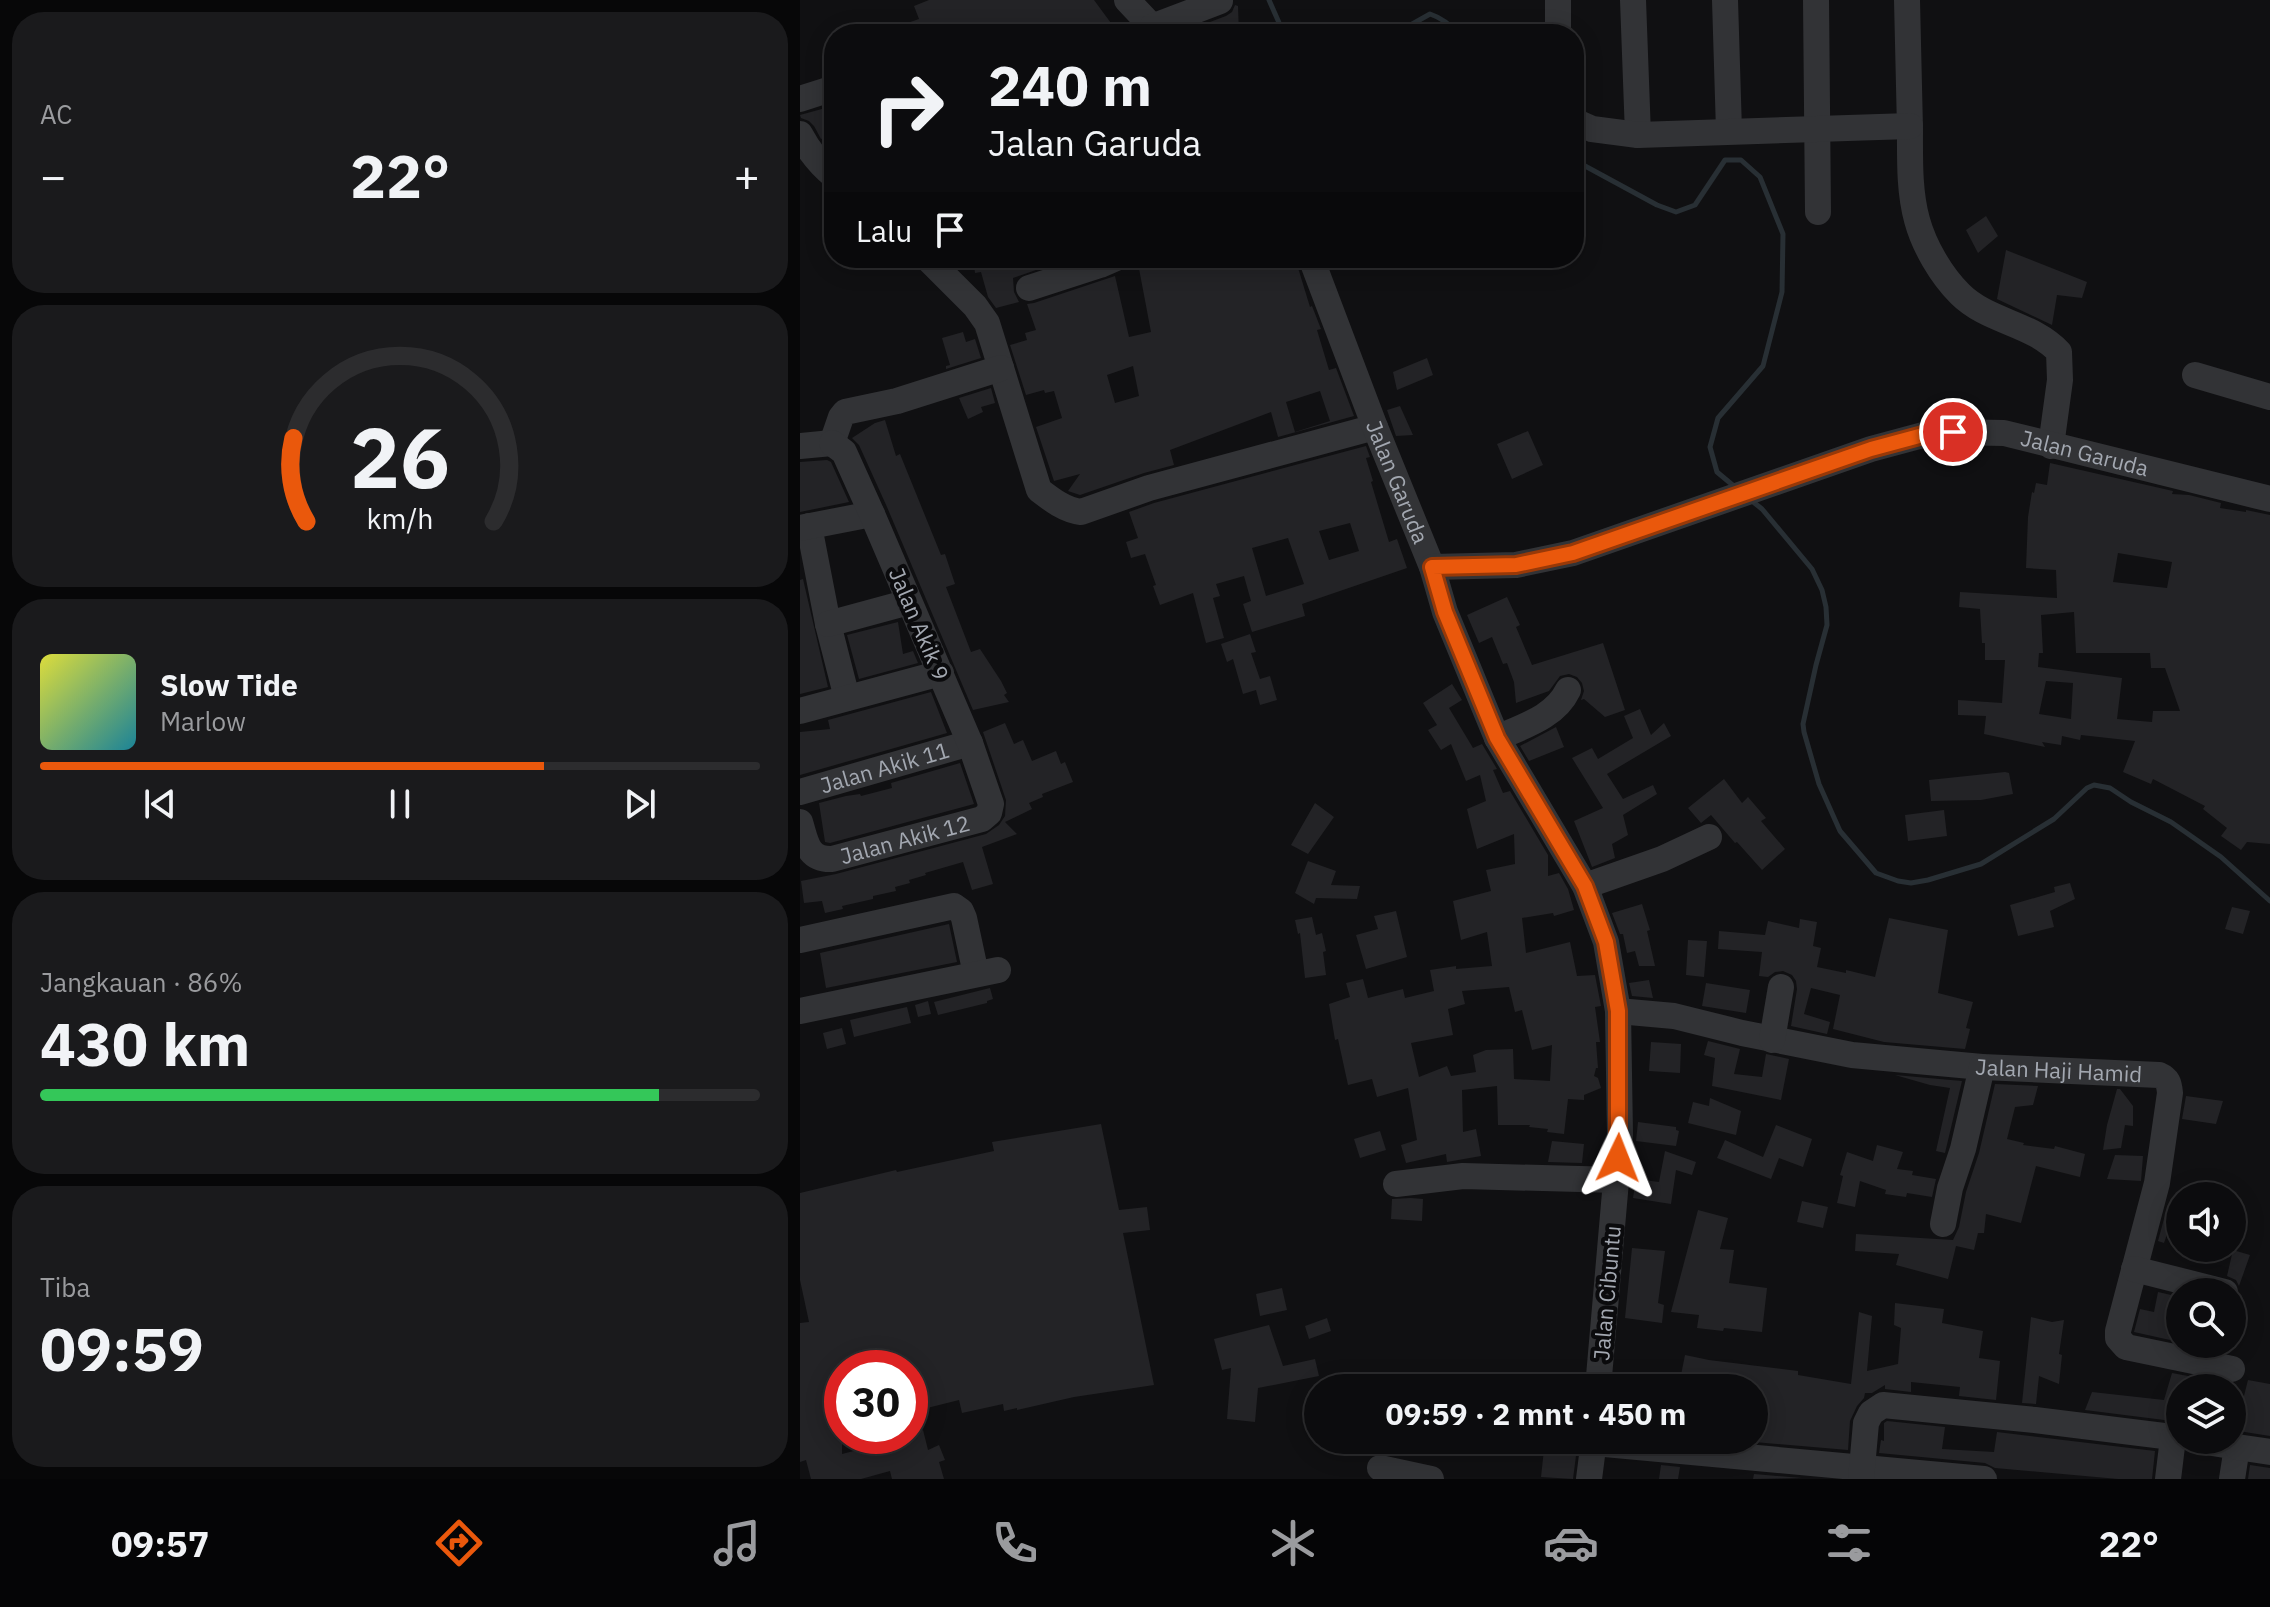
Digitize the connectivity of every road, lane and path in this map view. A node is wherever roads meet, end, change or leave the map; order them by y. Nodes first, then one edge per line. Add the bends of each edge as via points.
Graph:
1 (1127, 0) edge
2 (1558, 0) edge
3 (1633, 0) edge
4 (1725, 0) edge
5 (1816, 0) edge
6 (1907, 0) edge
7 (1220, 1) edge
8 (1149, 24) edge
9 (1170, 24) edge
10 (1558, 24) edge
11 (824, 91) edge
12 (800, 99) edge
13 (1584, 125) edge
14 (1910, 126) junction
15 (1818, 129) junction
16 (1729, 131) junction
17 (800, 134) edge
18 (1638, 135) junction
19 (824, 168) edge
20 (1818, 212) dead end
21 (937, 268) edge
22 (1091, 268) edge
23 (1315, 268) edge
24 (1029, 288) dead end
25 (1001, 368) junction
26 (2195, 375) dead end
27 (2270, 397) edge
28 (1375, 427) junction
29 (832, 443) junction
30 (800, 446) edge
31 (2051, 446) junction
32 (2270, 499) edge
33 (872, 514) junction
34 (804, 527) edge
35 (1432, 567) junction
36 (909, 602) junction
37 (828, 624) junction
38 (941, 673) junction
39 (1568, 690) dead end
40 (847, 698) junction
41 (800, 711) edge
42 (1497, 738) junction
43 (970, 743) junction
44 (800, 792) edge
45 (989, 813) joint
46 (800, 822) edge
47 (1709, 837) dead end
48 (1585, 886) junction
49 (800, 940) edge
50 (1781, 987) dead end
51 (800, 1011) edge
52 (1618, 1011) junction
53 (1772, 1040) junction
54 (1982, 1067) junction
55 (1617, 1180) junction
56 (1396, 1184) dead end
57 (1943, 1224) dead end
58 (2134, 1269) junction
59 (2170, 1278) edge
60 (2232, 1369) dead end
61 (1599, 1374) edge
62 (2166, 1437) edge
63 (2246, 1448) edge
64 (2270, 1452) edge
65 (1592, 1454) edge
66 (1694, 1454) edge
67 (2177, 1454) edge
68 (2236, 1454) edge
69 (1380, 1468) dead end
70 (1861, 1474) edge
71 (1431, 1479) edge
72 (1589, 1479) edge
73 (1984, 1479) edge
74 (2168, 1479) edge
75 (2232, 1479) edge

1 - 8 street
2 - 10 street
3 - 18 street
4 - 16 street
5 - 15 street
6 - 14 street
7 - 9 street
11 - 12 street
13 - 18 street
14 - 15 street
14 - 31 street via 1916,218 1933,257 1951,284 1977,308 2042,336 2059,352
15 - 16 street
15 - 20 street
16 - 18 street
17 - 19 street
21 - 25 street via 987,323
22 - 24 street
23 - 28 street, Jalan Garuda
25 - 28 street via 1039,490 1078,512
25 - 29 street via 845,412
26 - 27 street
28 - 35 street, Jalan Garuda
29 - 30 street
29 - 33 street, Jalan Akik 9 via 844,452
31 - 32 street, Jalan Garuda
31 - 35 street, Jalan Garuda via 2004,433 1923,435 1857,453 1573,553 1516,565
33 - 34 street
33 - 36 street, Jalan Akik 9
34 - 37 street
35 - 42 street, Jalan Cibuntu
36 - 37 street
36 - 38 street, Jalan Akik 9
37 - 40 street
38 - 40 street
38 - 43 street, Jalan Akik 9
39 - 42 street via 1547,714
40 - 41 street
42 - 48 street, Jalan Cibuntu
43 - 44 street, Jalan Akik 11
43 - 45 street, Jalan Akik 9 via 989,795
45 - 46 street, Jalan Akik 12 via 832,859 809,851
47 - 48 street
48 - 52 street, Jalan Cibuntu via 1606,942
49 - 51 street via 954,906 961,911 987,972
50 - 53 street
52 - 53 street, Jalan Haji Hamid via 1674,1016
52 - 55 street, Jalan Cibuntu
53 - 54 street, Jalan Haji Hamid via 1852,1055
54 - 57 street
54 - 58 street, Jalan Haji Hamid via 2159,1075 2169,1083 2157,1183
55 - 56 street via 1463,1176
55 - 61 street, Jalan Cibuntu
58 - 59 street
58 - 60 street, Jalan Haji Hamid via 2118,1331 2121,1343
62 - 70 street via 1883,1405 1866,1423
63 - 64 street
65 - 72 street
66 - 70 street
67 - 74 street
68 - 75 street
69 - 71 street
70 - 73 street

